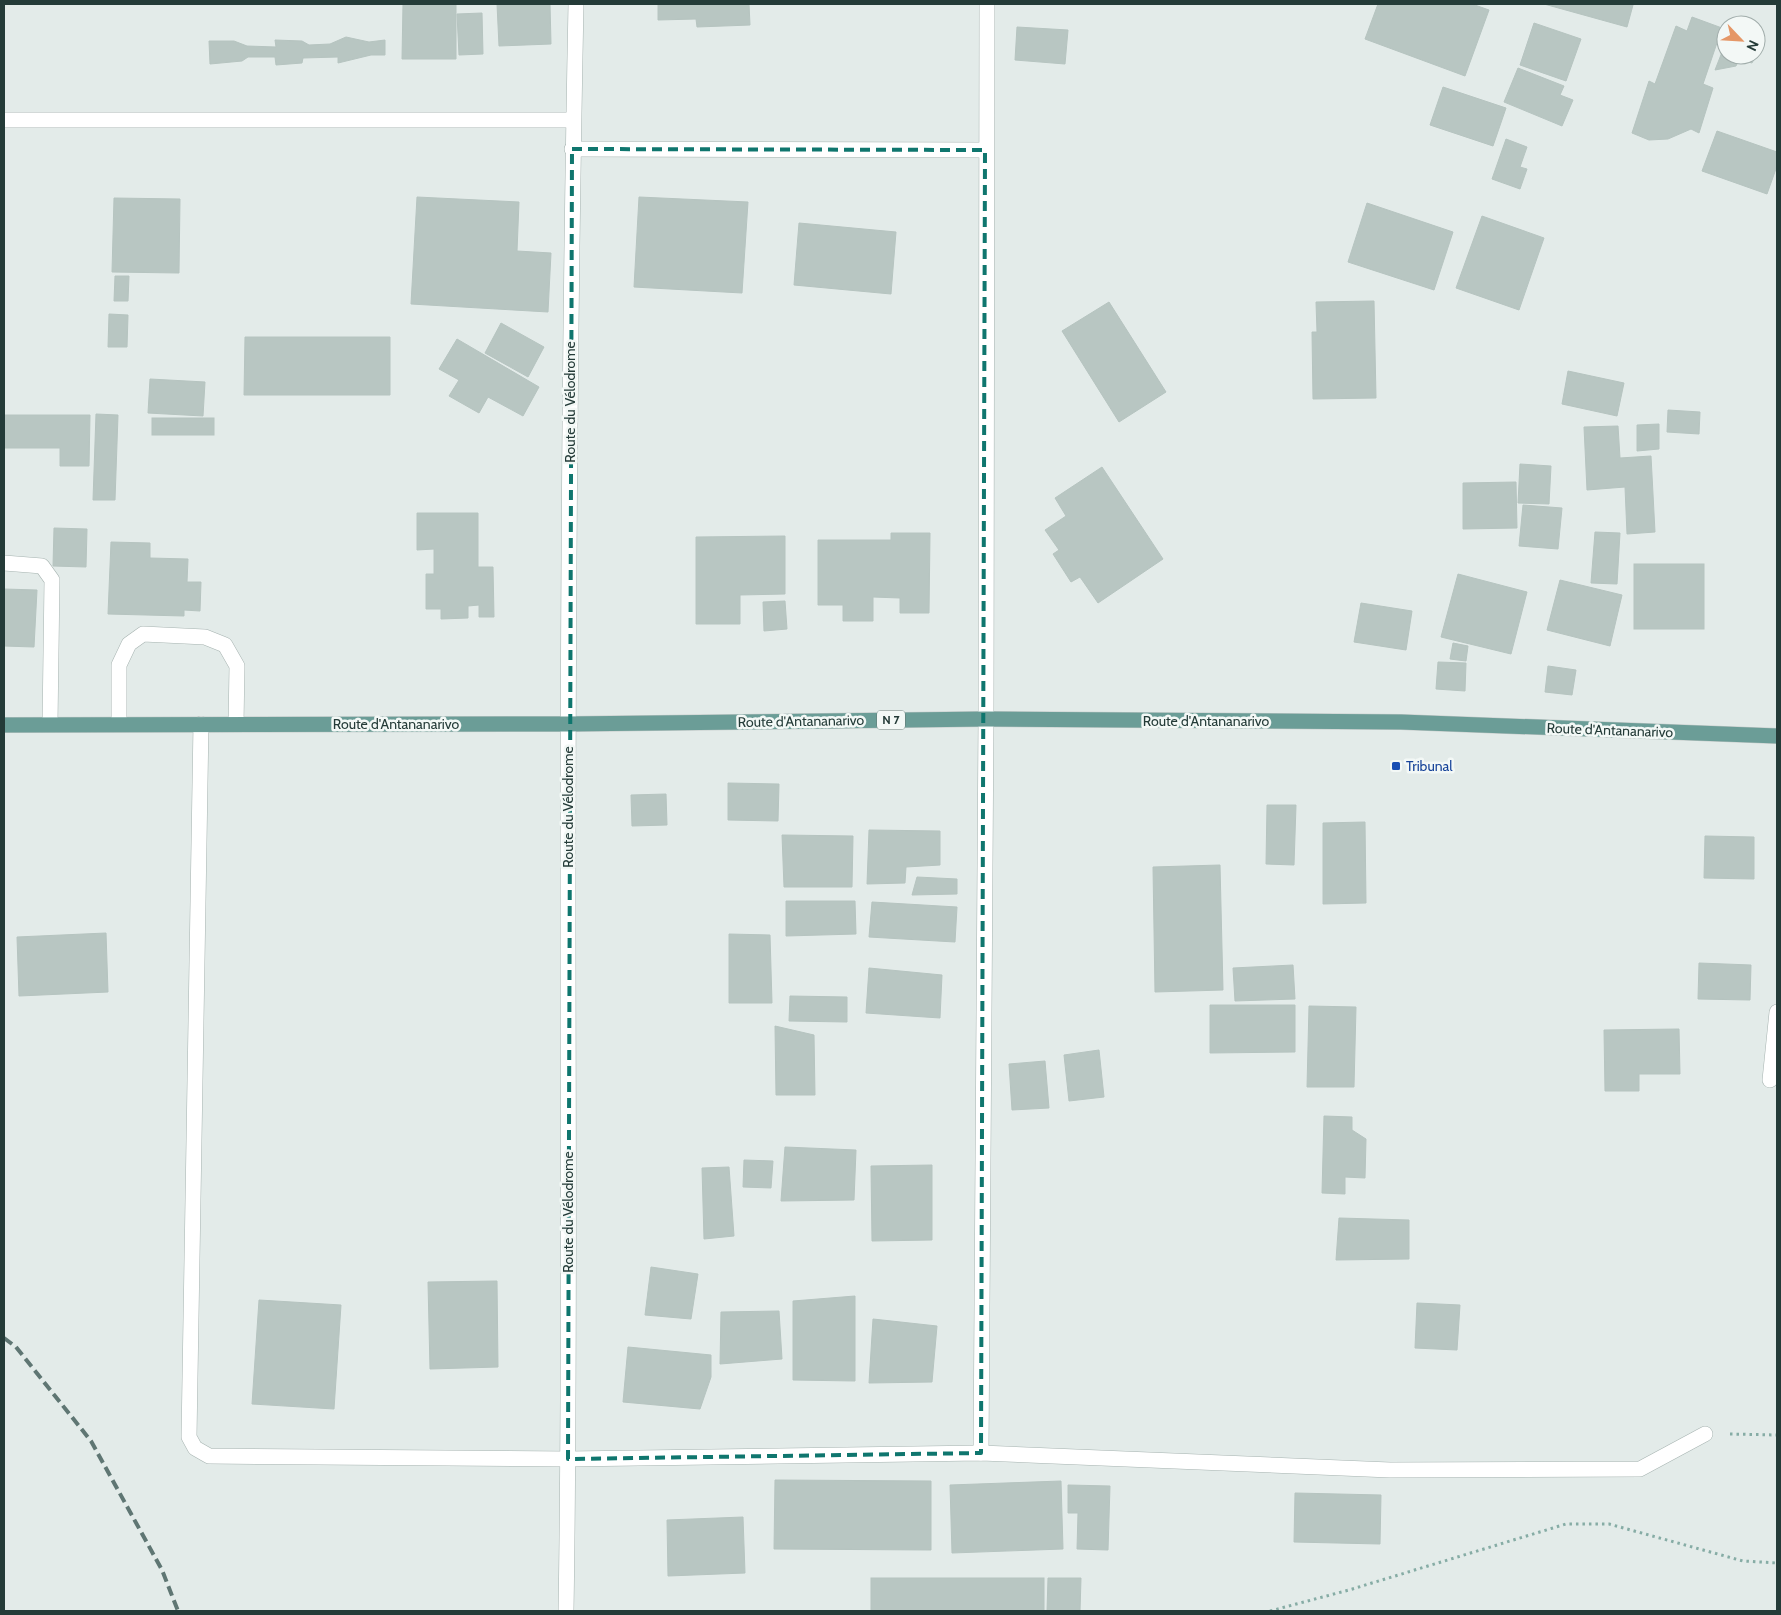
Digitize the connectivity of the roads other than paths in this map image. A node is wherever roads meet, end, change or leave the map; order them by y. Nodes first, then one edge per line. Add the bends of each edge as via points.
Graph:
1 (576, 4) edge
2 (987, 4) edge
3 (4, 120) edge
4 (573, 120) junction
5 (572, 149) junction
6 (986, 150) junction
7 (4, 563) edge
8 (986, 719) junction
9 (50, 724) junction
10 (119, 724) junction
11 (201, 724) junction
12 (236, 724) junction
13 (568, 724) junction
14 (4, 725) edge
15 (1777, 736) edge
16 (1777, 1012) edge
17 (1770, 1080) dead end
18 (1705, 1434) road end
19 (981, 1453) junction
20 (568, 1459) junction
21 (566, 1611) edge

1 - 4 street, Route du Vélodrome
2 - 6 street
3 - 4 street
4 - 5 street, Route du Vélodrome
5 - 6 street
5 - 13 street, Route du Vélodrome
6 - 8 street
7 - 9 street via 42,566 52,580
8 - 13 main road, Route d'Antananarivo / N 7
8 - 15 main road, Route d'Antananarivo / N 7 via 1401,722
8 - 19 street
9 - 10 main road, Route d'Antananarivo / N 7
9 - 14 main road, Route d'Antananarivo / N 7
10 - 11 main road, Route d'Antananarivo / N 7
10 - 12 street via 119,665 129,644 144,634 205,637 225,645 237,666
11 - 12 main road, Route d'Antananarivo / N 7
11 - 20 street via 188,1438 195,1448 209,1456
12 - 13 main road, Route d'Antananarivo / N 7
13 - 20 street, Route du Vélodrome
16 - 17 street
18 - 19 street via 1640,1469 1390,1470
19 - 20 street
20 - 21 street, Route du Vélodrome

